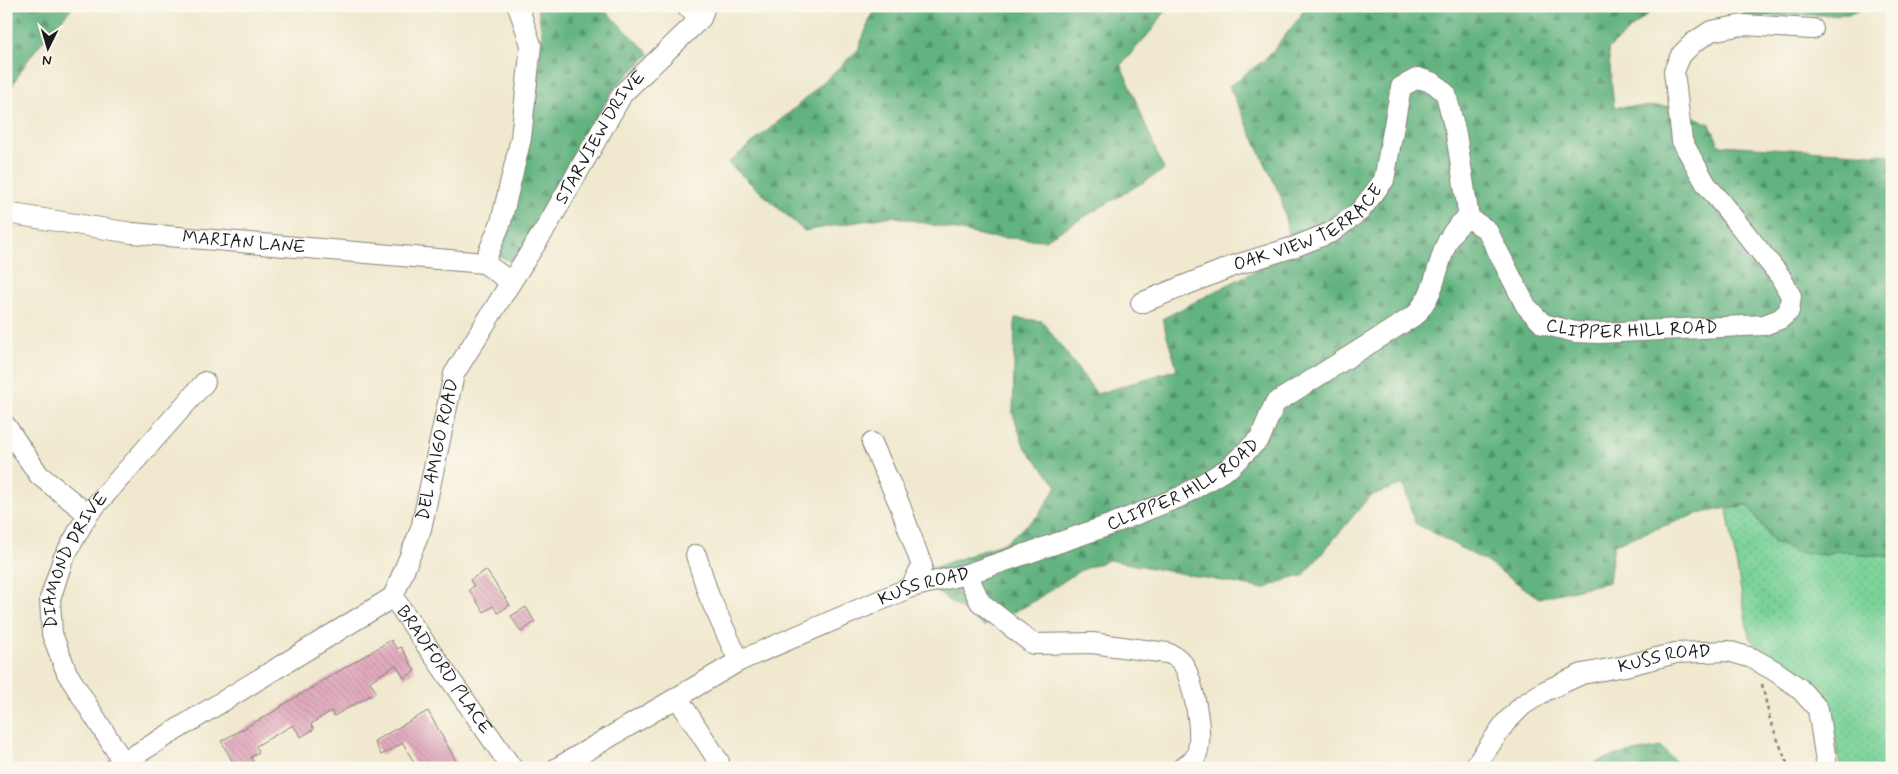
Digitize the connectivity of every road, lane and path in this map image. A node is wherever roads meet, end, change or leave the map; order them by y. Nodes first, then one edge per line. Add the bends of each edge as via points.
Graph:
1 (518, 6) edge
2 (697, 10) edge
3 (1813, 29) dead end
4 (6, 213) edge
5 (1469, 218) junction
6 (484, 263) junction
7 (512, 282) junction
8 (1141, 303) dead end
9 (206, 382) dead end
10 (6, 426) edge
11 (872, 443) dead end
12 (88, 514) junction
13 (696, 555) dead end
14 (967, 574) junction
15 (912, 587) junction
16 (393, 598) junction
17 (739, 661) junction
18 (1758, 661) junction
19 (677, 697) junction
20 (719, 762) dead end
21 (121, 766) edge
22 (512, 768) edge
23 (557, 768) edge
24 (1182, 768) edge
25 (1474, 768) edge
26 (1789, 768) edge
27 (1827, 768) edge

1 - 6 street via 531,45 521,138 501,222
2 - 7 street, STARVIEW DRIVE via 623,93 548,226
3 - 5 street, CLIPPER HILL ROAD via 1743,25 1711,31 1681,55 1674,71 1682,141 1706,184 1780,276 1791,296 1789,311 1780,318 1764,325 1599,333 1575,332 1543,324 1526,306 1487,230
4 - 6 street, MARIAN LANE via 132,233
5 - 8 street, OAK VIEW TERRACE via 1456,134 1446,94 1434,83 1418,78 1401,88 1384,180 1360,211 1332,232 1233,266
5 - 14 street, CLIPPER HILL ROAD via 1449,238 1431,292 1417,314 1275,403 1260,438 1229,468 1180,497
6 - 7 street
7 - 16 street, DEL AMIGO ROAD via 454,374 421,529
9 - 12 street, DIAMOND DRIVE
10 - 12 street via 39,475
11 - 15 street via 922,566
12 - 21 street, DIAMOND DRIVE via 63,559 50,599 52,634 67,673
13 - 17 street via 709,596
14 - 15 street, KUSS ROAD
14 - 24 street, KUSS ROAD via 980,602 1033,644 1092,643 1177,657 1187,675 1199,722 1200,740 1194,759
15 - 17 street, KUSS ROAD
16 - 21 street
16 - 22 street, BRADFORD PLACE
17 - 19 street, KUSS ROAD
18 - 25 street, KUSS ROAD via 1728,651 1676,653 1582,674 1523,705 1505,723
18 - 26 path via 1770,720
18 - 27 street, KUSS ROAD via 1799,688 1818,709
19 - 20 street
19 - 23 street, KUSS ROAD

